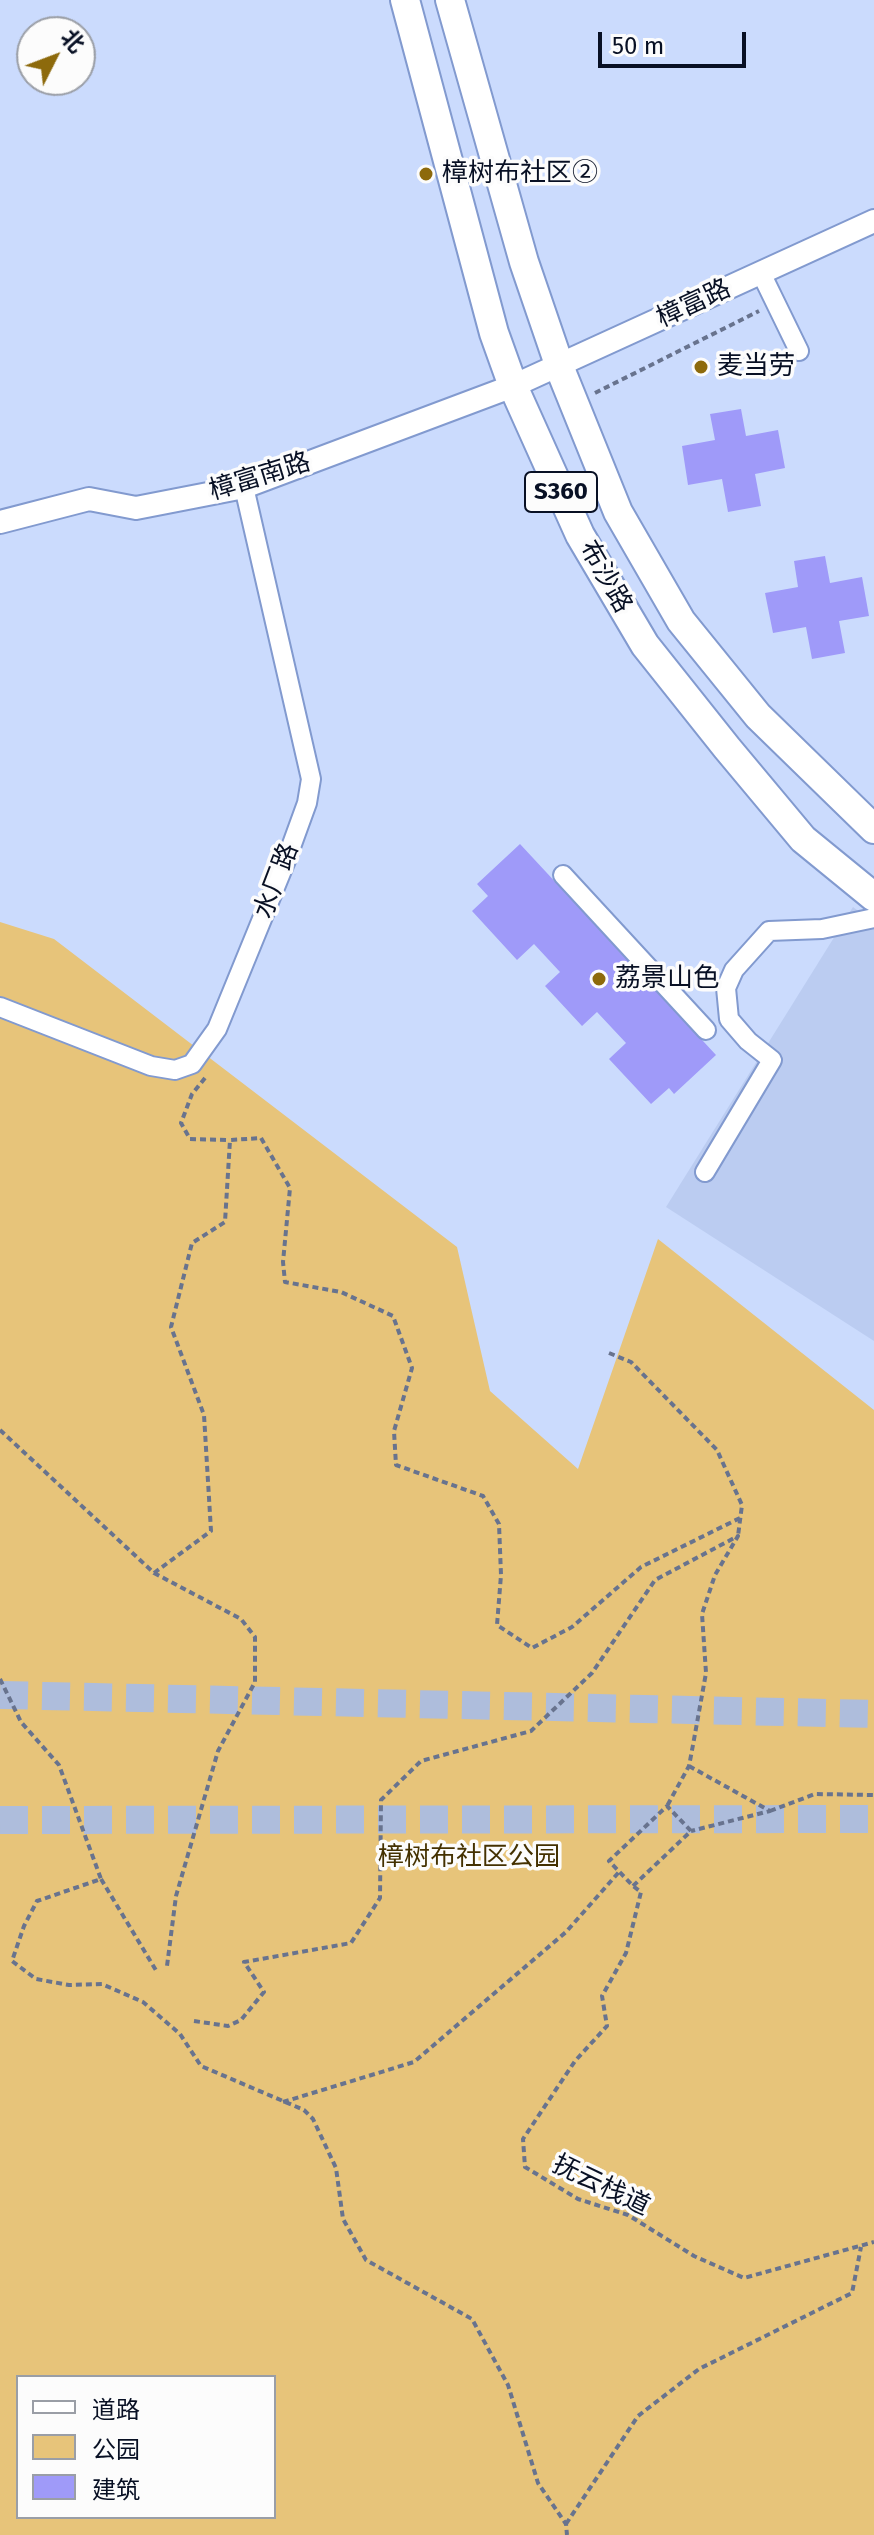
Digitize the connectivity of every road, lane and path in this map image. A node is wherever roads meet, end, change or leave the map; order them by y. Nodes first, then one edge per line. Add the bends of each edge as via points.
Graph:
1 (405, 0) edge
2 (450, 0) edge
3 (874, 221) edge
4 (761, 273) junction
5 (775, 303) junction
6 (799, 351) dead end
7 (559, 365) junction
8 (513, 386) junction
9 (575, 403) junction
10 (244, 487) junction
11 (618, 512) junction
12 (0, 522) edge
13 (580, 535) junction
14 (874, 829) edge
15 (563, 875) dead end
16 (874, 897) edge
17 (874, 918) edge
18 (0, 1007) edge
19 (706, 1030) dead end
20 (203, 1051) junction
21 (230, 1140) junction
22 (705, 1172) dead end
23 (609, 1353) dead end
24 (0, 1430) edge
25 (740, 1518) junction
26 (738, 1536) junction
27 (154, 1573) junction
28 (0, 1679) edge
29 (689, 1766) junction
30 (874, 1795) edge
31 (667, 1806) junction
32 (770, 1811) junction
33 (691, 1831) junction
34 (619, 1872) junction
35 (101, 1879) junction
36 (633, 1886) junction
37 (167, 1966) dead end
38 (157, 1972) dead end
39 (194, 2021) dead end
40 (282, 2102) junction
41 (874, 2242) edge
42 (861, 2247) junction
43 (566, 2524) junction
44 (567, 2535) edge

1 - 8 main road, 布沙路 / S360
2 - 7 main road, 布沙路 / S360 via 524,262
3 - 4 street, 樟富路
4 - 5 street
4 - 7 street, 樟富路
5 - 6 street
5 - 9 path
7 - 8 street, 樟富路
7 - 9 main road, 布沙路 / S360
8 - 10 street, 樟富南路
8 - 13 main road, 布沙路 / S360
9 - 11 main road, 布沙路 / S360
10 - 12 street, 樟富南路 via 136,508 89,499
10 - 20 street, 水厂路 via 311,779 307,803 247,961
11 - 13 main road
11 - 14 main road, 布沙路 / S360 via 681,621 758,716
13 - 16 main road, 布沙路 / S360 via 645,645 727,748 803,839
15 - 19 street
17 - 22 street via 822,929 769,931 734,970 726,988 729,1019 772,1060
18 - 20 street via 151,1066 175,1070 192,1064
20 - 21 path via 216,1065 192,1094 181,1123 190,1139
21 - 25 path via 261,1138 290,1188 285,1282 341,1292 393,1316 412,1368 394,1431 396,1465 483,1496 499,1524 497,1625 532,1648 572,1627 641,1567
21 - 27 path via 225,1222 192,1243 171,1327 204,1415 211,1531
23 - 25 path via 631,1362 717,1450 742,1505
24 - 27 path
25 - 26 path
26 - 29 path via 715,1575 702,1614 706,1673
26 - 39 path via 655,1580 592,1673 531,1731 421,1761 381,1800 380,1898 351,1943 244,1962 264,1992 241,2020 228,2026
27 - 37 path via 241,1619 255,1637 255,1682 218,1751 176,1896
28 - 35 path via 21,1722 59,1765
29 - 31 path
29 - 32 path
30 - 32 path via 815,1794
31 - 33 path
31 - 34 path via 609,1861
32 - 33 path
33 - 36 path
34 - 36 path
34 - 40 path via 566,1932 414,2062
35 - 38 path
35 - 40 path via 37,1901 12,1961 36,1979 102,1984 143,2002 180,2034 201,2066
36 - 42 path, 抚云栈道 via 641,1892 626,1953 602,1996 607,2026 575,2061 523,2139 525,2167 578,2199 628,2215 694,2256 744,2278
40 - 43 path via 313,2119 336,2168 343,2219 366,2260 472,2319 508,2385 538,2483
41 - 42 path, 抚云栈道
42 - 43 path via 852,2293 699,2369 638,2416
43 - 44 path

